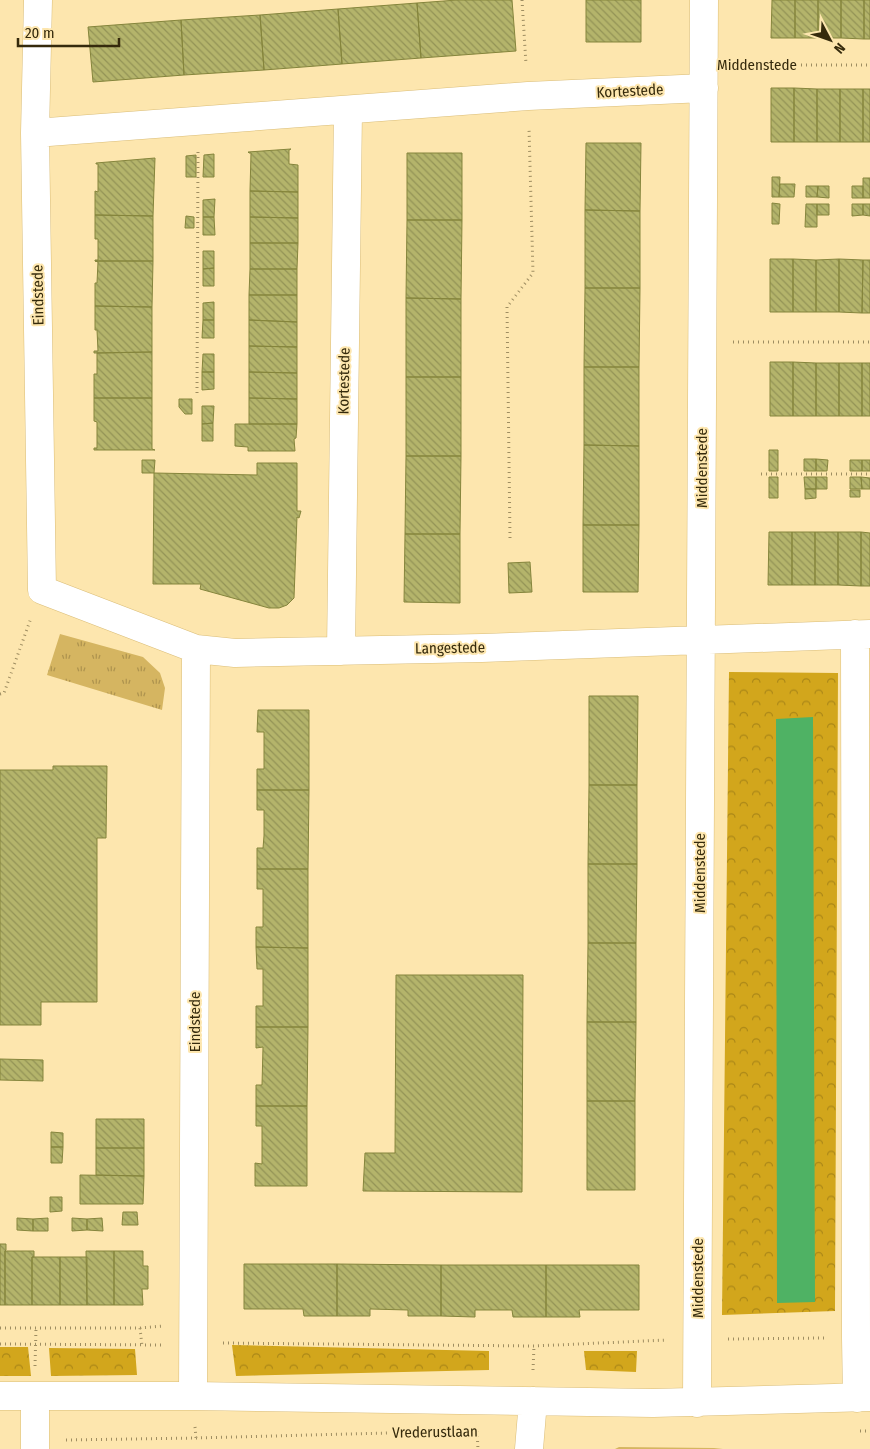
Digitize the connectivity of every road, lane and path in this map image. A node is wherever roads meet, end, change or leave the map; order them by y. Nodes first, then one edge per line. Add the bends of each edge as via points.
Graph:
1 (38, 0) edge
2 (522, 0) edge
3 (704, 0) edge
4 (870, 65) edge
5 (704, 76) junction
6 (528, 96) junction
7 (348, 111) junction
8 (35, 133) junction
9 (198, 148) dead end
10 (702, 342) junction
11 (870, 342) edge
12 (197, 393) dead end
13 (761, 474) dead end
14 (870, 474) edge
15 (510, 538) dead end
16 (42, 590) junction
17 (862, 634) edge
18 (701, 640) junction
19 (196, 648) junction
20 (341, 651) junction
21 (0, 694) edge
22 (0, 1328) edge
23 (36, 1328) junction
24 (140, 1328) junction
25 (194, 1333) junction
26 (856, 1338) junction
27 (698, 1339) junction
28 (0, 1344) edge
29 (35, 1344) junction
30 (0, 1396) edge
31 (193, 1396) junction
32 (35, 1397) junction
33 (864, 1397) edge
34 (532, 1401) junction
35 (697, 1403) junction
36 (468, 1430) dead end
37 (478, 1430) junction
38 (858, 1431) dead end
39 (870, 1431) edge
40 (390, 1433) dead end
41 (530, 1441) edge
42 (35, 1445) edge
43 (478, 1449) edge

1 - 8 street, Eindstede
2 - 6 path
3 - 5 street, Middenstede
4 - 5 path, Middenstede
5 - 6 street, Kortestede
5 - 10 street, Middenstede
6 - 7 street, Kortestede
6 - 15 path via 533,273 507,307
7 - 8 street, Kortestede
7 - 20 street, Kortestede
8 - 16 street, Eindstede
9 - 12 path
10 - 11 path
10 - 18 street, Middenstede
13 - 14 path
16 - 19 street, Langestede
16 - 21 path via 4,693
17 - 18 street, Langestede
17 - 26 street
18 - 20 street, Langestede
18 - 27 street, Middenstede
19 - 20 street, Langestede via 235,653
19 - 25 street, Eindstede
22 - 23 path
23 - 24 path
23 - 29 path
24 - 25 path
24 - 29 path via 142,1346
25 - 27 path via 534,1346
25 - 31 street, Eindstede
26 - 27 path
26 - 33 street
27 - 35 street, Middenstede
28 - 29 path
30 - 32 street, Vrederustlaan
31 - 32 street, Vrederustlaan
31 - 34 street, Vrederustlaan
32 - 42 street
33 - 35 street, Vrederustlaan
34 - 35 street, Vrederustlaan
34 - 41 street
36 - 37 path, Vrederustlaan
37 - 41 path, Vrederustlaan
37 - 43 path
38 - 39 path
40 - 42 path, Vrederustlaan via 140,1438

